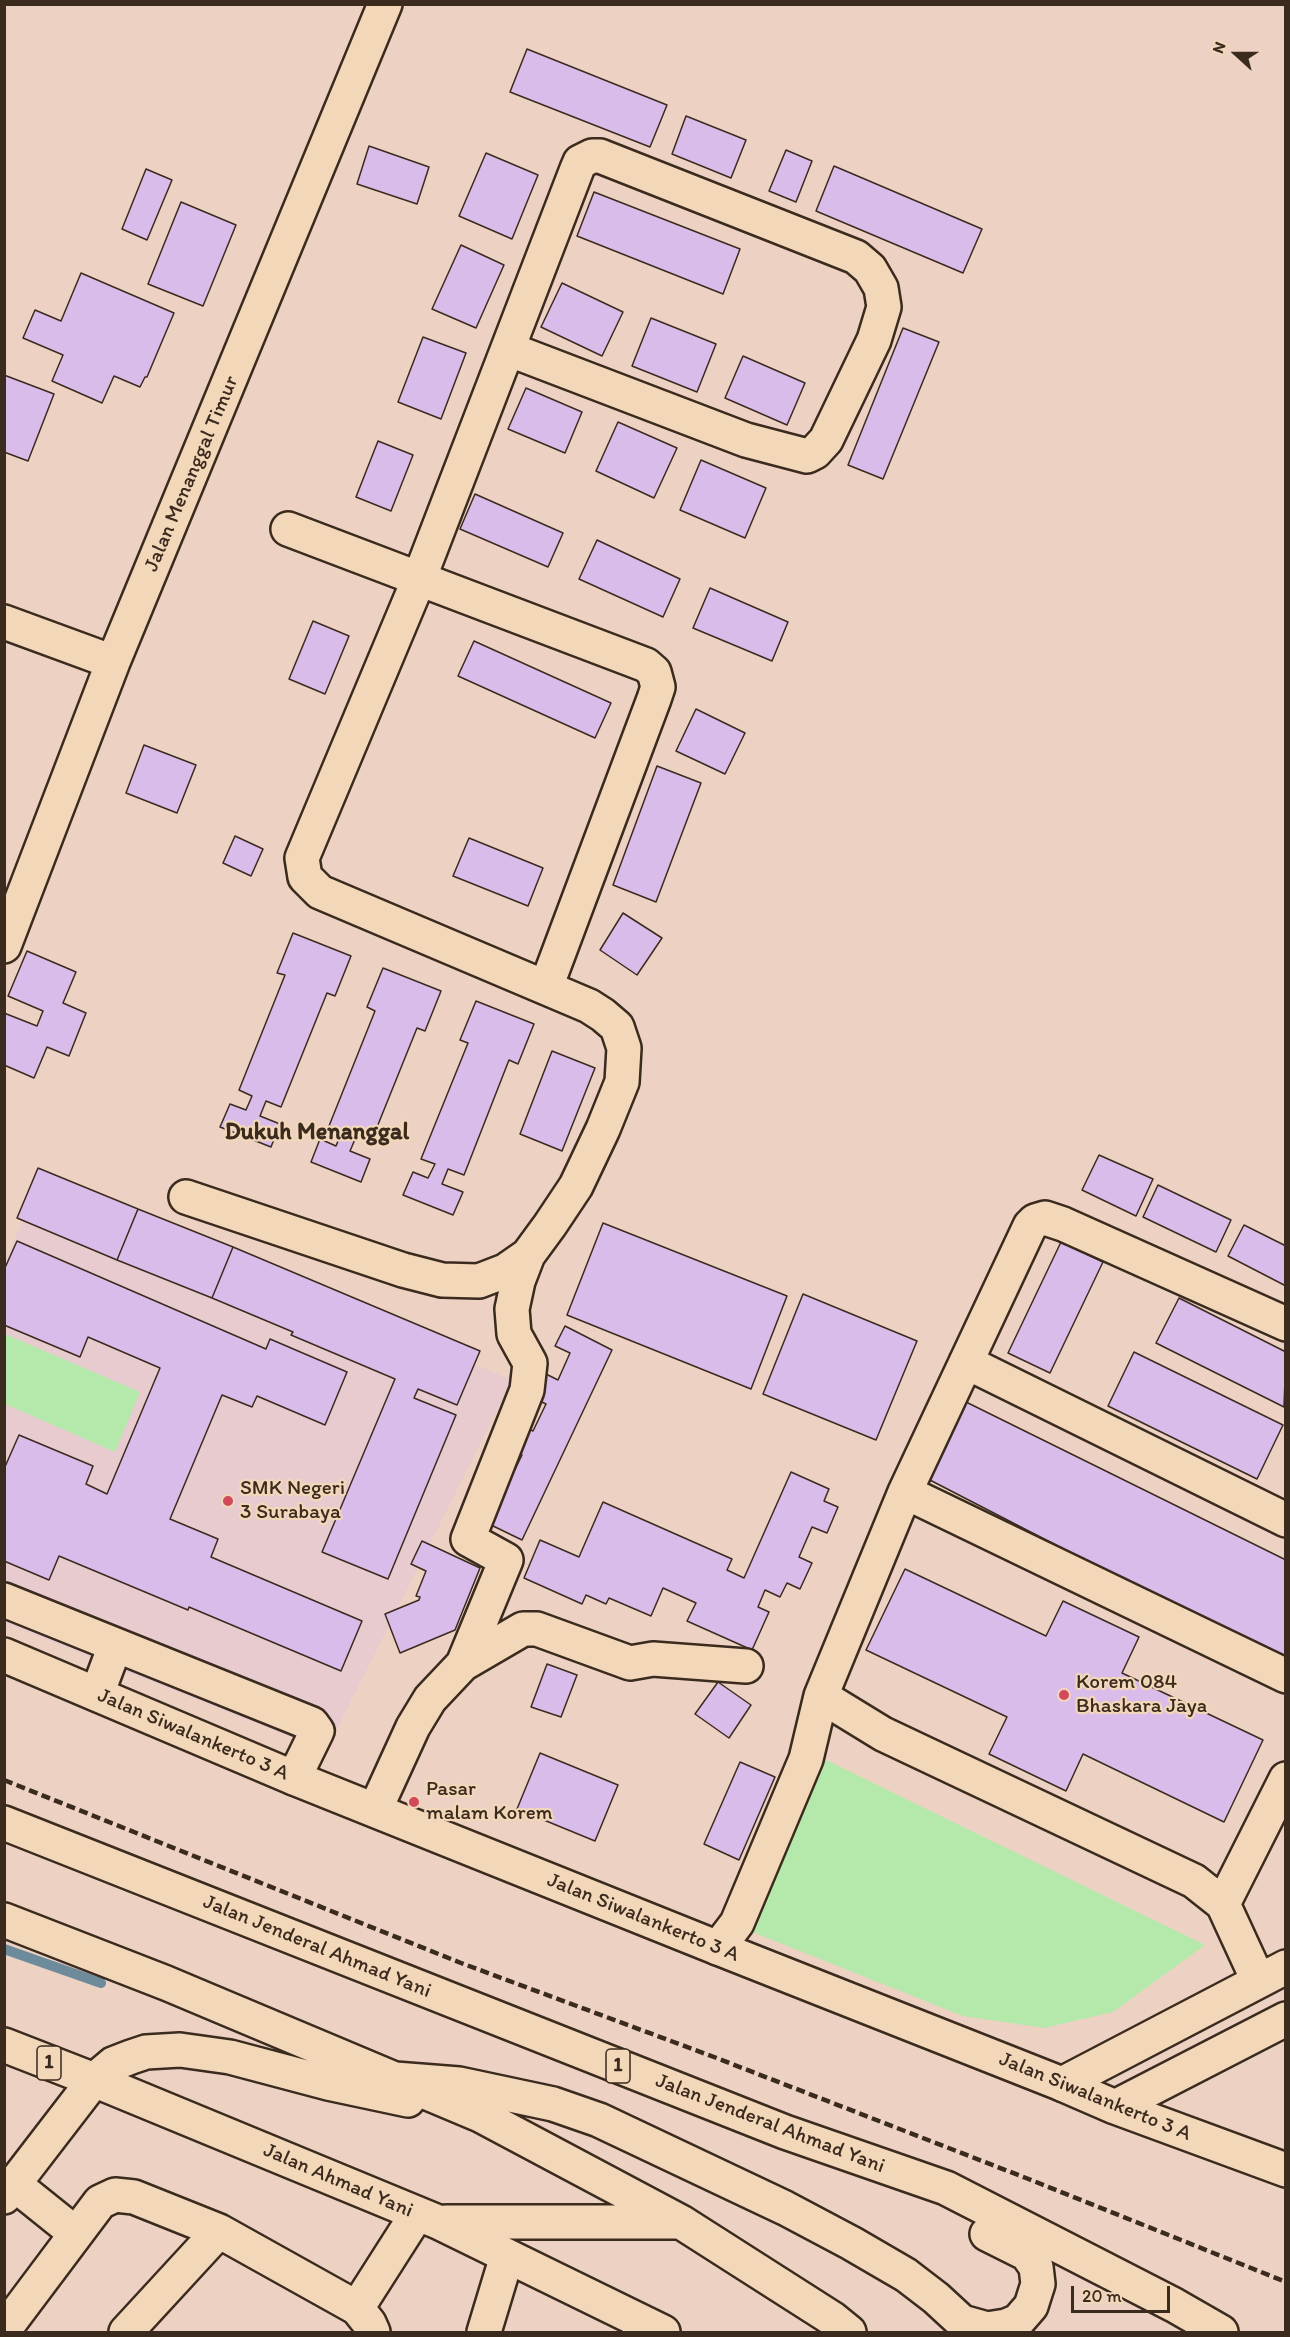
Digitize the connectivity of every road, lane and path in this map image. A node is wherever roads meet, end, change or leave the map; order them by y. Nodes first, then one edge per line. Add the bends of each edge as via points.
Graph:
1 (385, 4) edge
2 (508, 350) junction
3 (288, 529) dead end
4 (419, 579) junction
5 (4, 622) edge
6 (113, 662) junction
7 (4, 946) edge
8 (546, 987) junction
9 (186, 1197) dead end
10 (528, 1255) junction
11 (1286, 1324) edge
12 (966, 1362) junction
13 (905, 1492) junction
14 (1286, 1520) edge
15 (4, 1600) edge
16 (115, 1646) junction
17 (4, 1655) edge
18 (463, 1664) junction
19 (746, 1666) dead end
20 (1286, 1676) edge
21 (97, 1694) junction
22 (821, 1696) junction
23 (294, 1778) junction
24 (1286, 1779) edge
25 (375, 1810) junction
26 (4, 1823) edge
27 (1223, 1904) junction
28 (4, 1920) edge
29 (718, 1948) junction
30 (1272, 1973) edge
31 (1286, 2019) edge
32 (4, 2045) edge
33 (395, 2079) junction
34 (93, 2080) junction
35 (1062, 2084) junction
36 (1115, 2107) junction
37 (480, 2115) junction
38 (785, 2132) junction
39 (1286, 2170) edge
40 (9, 2191) edge
41 (427, 2218) junction
42 (681, 2222) junction
43 (219, 2231) junction
44 (75, 2233) junction
45 (507, 2256) junction
46 (365, 2320) edge
47 (4, 2330) edge
48 (126, 2332) edge
49 (484, 2332) edge
50 (663, 2332) edge
51 (849, 2332) edge
52 (1221, 2332) edge

1 - 6 main road, Jalan Menanggal Timur
2 - 2 main road via 746,440 807,456 826,440 874,340 884,307 881,288 870,269 856,257 592,156 585,158 577,169
2 - 4 main road
3 - 4 main road
4 - 8 main road via 302,858 305,877 320,892
4 - 8 main road via 646,666 657,680 654,699
5 - 6 main road
6 - 7 main road, Jalan Menanggal Timur
8 - 10 main road via 589,1006 617,1028 624,1048 622,1082 576,1186
9 - 10 main road via 442,1280 479,1281 505,1271
10 - 18 main road via 512,1309 514,1334 530,1363 527,1390 468,1539 506,1560
11 - 12 main road via 1044,1218 1030,1226
12 - 13 main road
12 - 14 main road
13 - 20 main road
13 - 22 main road
15 - 16 main road
16 - 21 main road
16 - 23 main road via 312,1724 317,1731
17 - 21 main road, Jalan Siwalankerto 3 A
18 - 19 main road via 523,1629 537,1629 630,1663 653,1659
18 - 25 main road via 430,1700 413,1727
21 - 23 main road, Jalan Siwalankerto 3 A
22 - 27 main road via 883,1734 1194,1881
22 - 29 main road via 806,1760 737,1923
23 - 25 main road, Jalan Siwalankerto 3 A
24 - 27 main road
25 - 29 main road, Jalan Siwalankerto 3 A
26 - 38 main road, Jalan Jenderal Ahmad Yani / 1
27 - 30 main road
28 - 33 main road
29 - 35 main road, Jalan Siwalankerto 3 A
30 - 35 main road
31 - 36 main road
32 - 34 main road, Jalan Ahmad Yani / 1
33 - 37 main road
33 - 38 main road via 459,2084 553,2104 599,2120 851,2243 906,2275 962,2322 987,2329 1006,2326 1018,2321 1031,2306 1038,2284 1036,2267 1027,2254
34 - 37 main road via 112,2064 131,2057 180,2050 230,2057 378,2095
34 - 40 main road
34 - 41 main road, Jalan Ahmad Yani / 1
35 - 36 main road, Jalan Siwalankerto 3 A
36 - 39 main road, Jalan Siwalankerto 3 A
37 - 42 main road
38 - 52 main road, Jalan Jenderal Ahmad Yani / 1 via 946,2188 1174,2304
40 - 44 main road
41 - 42 main road
41 - 45 main road, Jalan Ahmad Yani / 1
41 - 46 main road
42 - 51 main road
43 - 44 main road via 134,2197 115,2195 100,2202
43 - 46 main road
43 - 48 main road
44 - 47 main road
45 - 49 main road
45 - 50 main road, Jalan Ahmad Yani / 1

